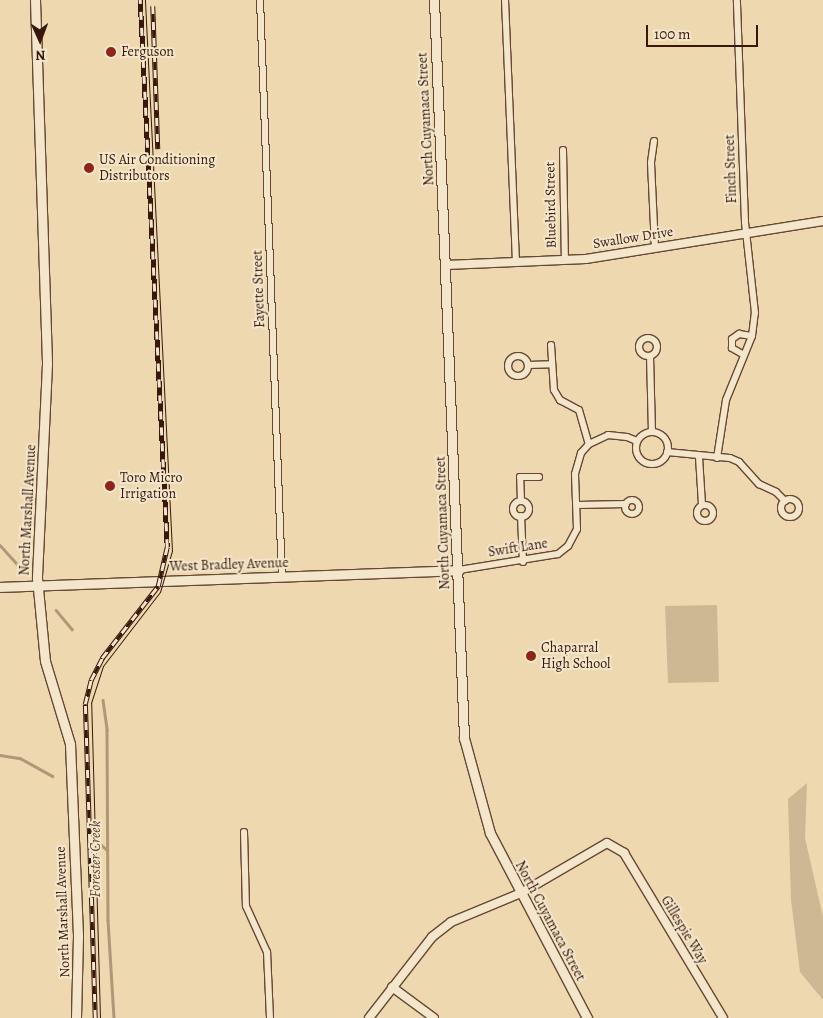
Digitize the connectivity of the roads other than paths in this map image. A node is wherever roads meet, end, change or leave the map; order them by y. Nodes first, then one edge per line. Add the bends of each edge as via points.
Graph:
1 (35, 0) edge
2 (260, 0) edge
3 (434, 0) edge
4 (504, 0) edge
5 (737, 0) edge
6 (654, 141) dead end
7 (563, 150) dead end
8 (823, 221) edge
9 (746, 233) junction
10 (655, 247) junction
11 (565, 260) junction
12 (516, 262) junction
13 (446, 265) junction
14 (752, 336) junction
15 (551, 345) dead end
16 (650, 356) dead end
17 (744, 356) junction
18 (552, 364) junction
19 (528, 365) dead end
20 (652, 432) junction
21 (637, 441) junction
22 (589, 444) junction
23 (667, 452) junction
24 (699, 457) junction
25 (717, 458) junction
26 (539, 476) dead end
27 (521, 501) junction
28 (785, 501) dead end
29 (626, 504) dead end
30 (577, 505) junction
31 (702, 505) dead end
32 (521, 516) junction
33 (523, 562) junction
34 (459, 570) junction
35 (282, 577) junction
36 (38, 586) junction
37 (0, 587) edge
38 (244, 832) dead end
39 (521, 893) junction
40 (392, 988) junction
41 (76, 1018) edge
42 (270, 1018) edge
43 (369, 1018) edge
44 (434, 1018) edge
45 (587, 1018) edge
46 (723, 1018) edge

1 - 36 main road, North Marshall Avenue via 47,364
2 - 35 street, Fayette Street
3 - 13 main road, North Cuyamaca Street
4 - 12 street
5 - 9 street, Finch Street
6 - 10 street via 651,163
7 - 11 street, Bluebird Street
8 - 9 street, Swallow Drive
9 - 10 street, Swallow Drive
9 - 14 street, Finch Street via 755,313
10 - 11 street, Swallow Drive
11 - 12 street, Swallow Drive
12 - 13 street, Swallow Drive
13 - 34 main road, North Cuyamaca Street
14 - 17 street, Finch Street
14 - 17 street via 739,334 732,339 732,348
15 - 18 street
16 - 20 street
17 - 25 street, Finch Street via 726,400
18 - 19 street
18 - 22 street via 554,390 560,400 579,410
20 - 21 street via 643,434
20 - 23 street via 664,438
21 - 22 street via 617,434
21 - 23 street via 638,456 647,463 657,463
22 - 30 street, Swift Lane via 576,466
23 - 24 street
24 - 25 street
24 - 31 street
25 - 28 street via 739,462 758,484 776,492
26 - 27 street via 520,477
27 - 32 street via 514,509
27 - 32 street via 529,508
29 - 30 street
30 - 33 street, Swift Lane via 577,529 568,546 547,558
32 - 33 street
33 - 34 street, Swift Lane
34 - 35 main road, West Bradley Avenue
34 - 39 main road, North Cuyamaca Street via 464,738 485,822
35 - 36 main road, West Bradley Avenue
36 - 37 main road, West Bradley Avenue
36 - 41 main road, North Marshall Avenue via 46,661 70,744 78,936
38 - 42 street via 246,906 267,952
39 - 40 street via 451,922 432,937
39 - 45 main road, North Cuyamaca Street
39 - 46 street, Gillespie Way via 595,847 607,843 624,853
40 - 43 street
40 - 44 street

